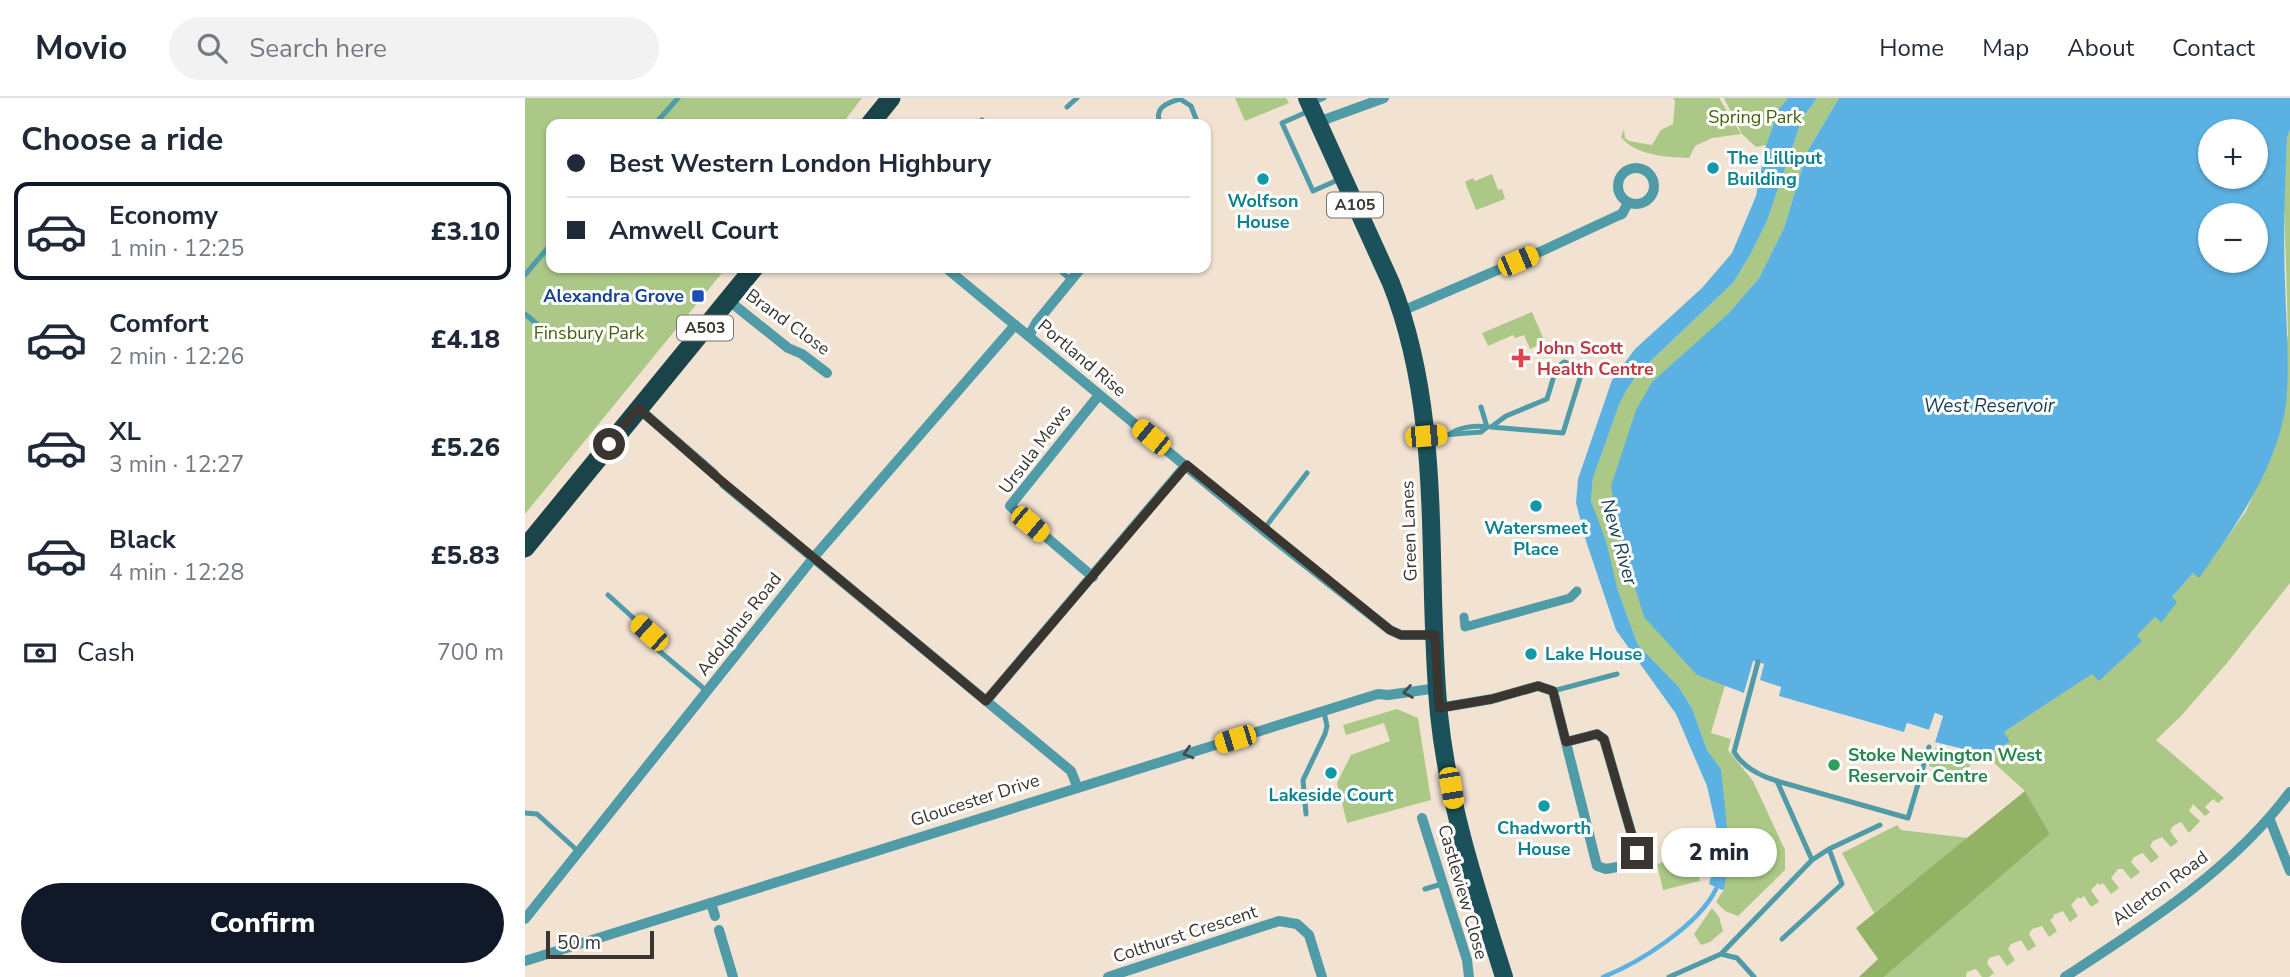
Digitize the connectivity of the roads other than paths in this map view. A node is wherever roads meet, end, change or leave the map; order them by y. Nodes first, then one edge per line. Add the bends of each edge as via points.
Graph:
1 (678, 98) edge
2 (891, 98) edge
3 (1077, 98) edge
4 (1384, 98) edge
5 (1314, 106) edge
6 (1067, 107) dead end
7 (659, 119) edge
8 (874, 119) edge
9 (1158, 119) edge
10 (1196, 119) edge
11 (1343, 178) junction
12 (1628, 203) dead end
13 (546, 250) edge
14 (750, 273) edge
15 (952, 273) edge
16 (1063, 273) edge
17 (1077, 273) edge
18 (525, 275) edge
19 (1071, 280) junction
20 (728, 300) junction
21 (1402, 311) junction
22 (525, 314) edge
23 (538, 325) dead end
24 (1015, 325) junction
25 (1028, 336) junction
26 (827, 373) dead end
27 (1099, 395) junction
28 (1533, 405) joint
29 (1481, 407) dead end
30 (638, 408) junction
31 (1426, 436) junction
32 (1187, 465) junction
33 (1307, 473) dead end
34 (714, 474) joint
35 (725, 484) joint
36 (1263, 530) junction
37 (525, 548) edge
38 (814, 557) junction
39 (1093, 577) junction
40 (1577, 592) dead end
41 (608, 595) dead end
42 (1464, 617) dead end
43 (1435, 635) junction
44 (1758, 662) dead end
45 (1617, 674) dead end
46 (1438, 688) junction
47 (1553, 691) junction
48 (708, 692) junction
49 (986, 701) junction
50 (1439, 708) junction
51 (1324, 712) junction
52 (1566, 742) junction
53 (1929, 747) dead end
54 (1777, 781) junction
55 (1077, 786) junction
56 (2290, 792) edge
57 (525, 813) edge
58 (1306, 814) dead end
59 (1422, 818) dead end
60 (2270, 820) junction
61 (1880, 825) dead end
62 (1829, 849) junction
63 (579, 852) junction
64 (1812, 860) junction
65 (2290, 871) edge
66 (1443, 883) junction
67 (1425, 889) dead end
68 (711, 903) junction
69 (715, 916) joint
70 (525, 919) edge
71 (719, 930) joint
72 (1782, 939) dead end
73 (1721, 954) junction
74 (525, 961) edge
75 (733, 977) edge
76 (1108, 977) edge
77 (1322, 977) edge
78 (1469, 977) edge
79 (1504, 977) edge
80 (1669, 977) edge
81 (1754, 977) edge
82 (2065, 977) edge

1 - 7 lane
2 - 8 highway
3 - 6 lane
4 - 5 street
5 - 11 main road, Green Lanes / A105
5 - 11 lane via 1282,123 1313,191
9 - 10 lane via 1160,109 1180,99 1191,106
11 - 21 main road, Green Lanes / A105
12 - 21 street via 1622,214
13 - 18 lane
14 - 20 highway, A503
15 - 24 street, Portland Rise
16 - 19 lane
17 - 19 street
19 - 25 street
20 - 26 street, Brand Close
20 - 30 highway, A503
21 - 31 main road, Green Lanes / A105
22 - 23 lane
24 - 25 street, Portland Rise
24 - 38 street, Adolphus Road
25 - 27 street, Portland Rise
27 - 32 street, Portland Rise
27 - 39 street, Ursula Mews via 1010,506
28 - 28 lane via 1547,399 1556,369 1564,362 1578,366 1579,384 1563,433 1491,427
29 - 31 lane via 1487,427 1481,432
30 - 34 street
30 - 37 highway, A503
31 - 43 main road, Green Lanes / A105
32 - 36 street, Portland Rise
32 - 39 street
33 - 36 lane
34 - 35 lane
35 - 38 street
36 - 43 street, Portland Rise via 1390,630 1401,635
38 - 48 street, Adolphus Road
38 - 49 street
39 - 49 street
40 - 42 street via 1570,598 1465,627
41 - 48 lane via 649,633 658,650
43 - 46 main road, Green Lanes / A105
44 - 54 lane via 1734,752 1760,776
45 - 47 lane
46 - 50 main road, Green Lanes / A105
46 -> 51 street, Gloucester Drive via 1378,694
47 - 50 street via 1538,686
47 - 52 street
48 - 63 street, Adolphus Road
49 - 55 street via 1071,771
50 - 79 main road, Green Lanes / A105 via 1454,805
51 -> 55 street, Gloucester Drive
51 - 58 lane via 1325,734 1303,780
52 - 52 street via 1597,866 1634,864 1637,853 1604,739 1597,734
53 - 54 lane via 1908,818
54 - 64 lane
55 - 68 street, Gloucester Drive
56 - 60 street, Allerton Road
57 - 63 lane via 537,814
59 - 66 street, Castleview Close
60 - 65 street
60 - 82 street, Allerton Road via 2180,898
61 - 62 lane
62 - 64 lane
62 - 72 lane via 1842,884
63 - 70 street, Adolphus Road
64 - 73 lane
66 - 67 lane
66 - 78 street, Castleview Close
68 - 69 street
68 - 74 street, Gloucester Drive
69 - 71 lane
71 - 75 street
73 - 80 lane
73 - 81 lane via 1737,958
76 - 77 street, Colthurst Crescent via 1279,921 1297,924 1309,935

